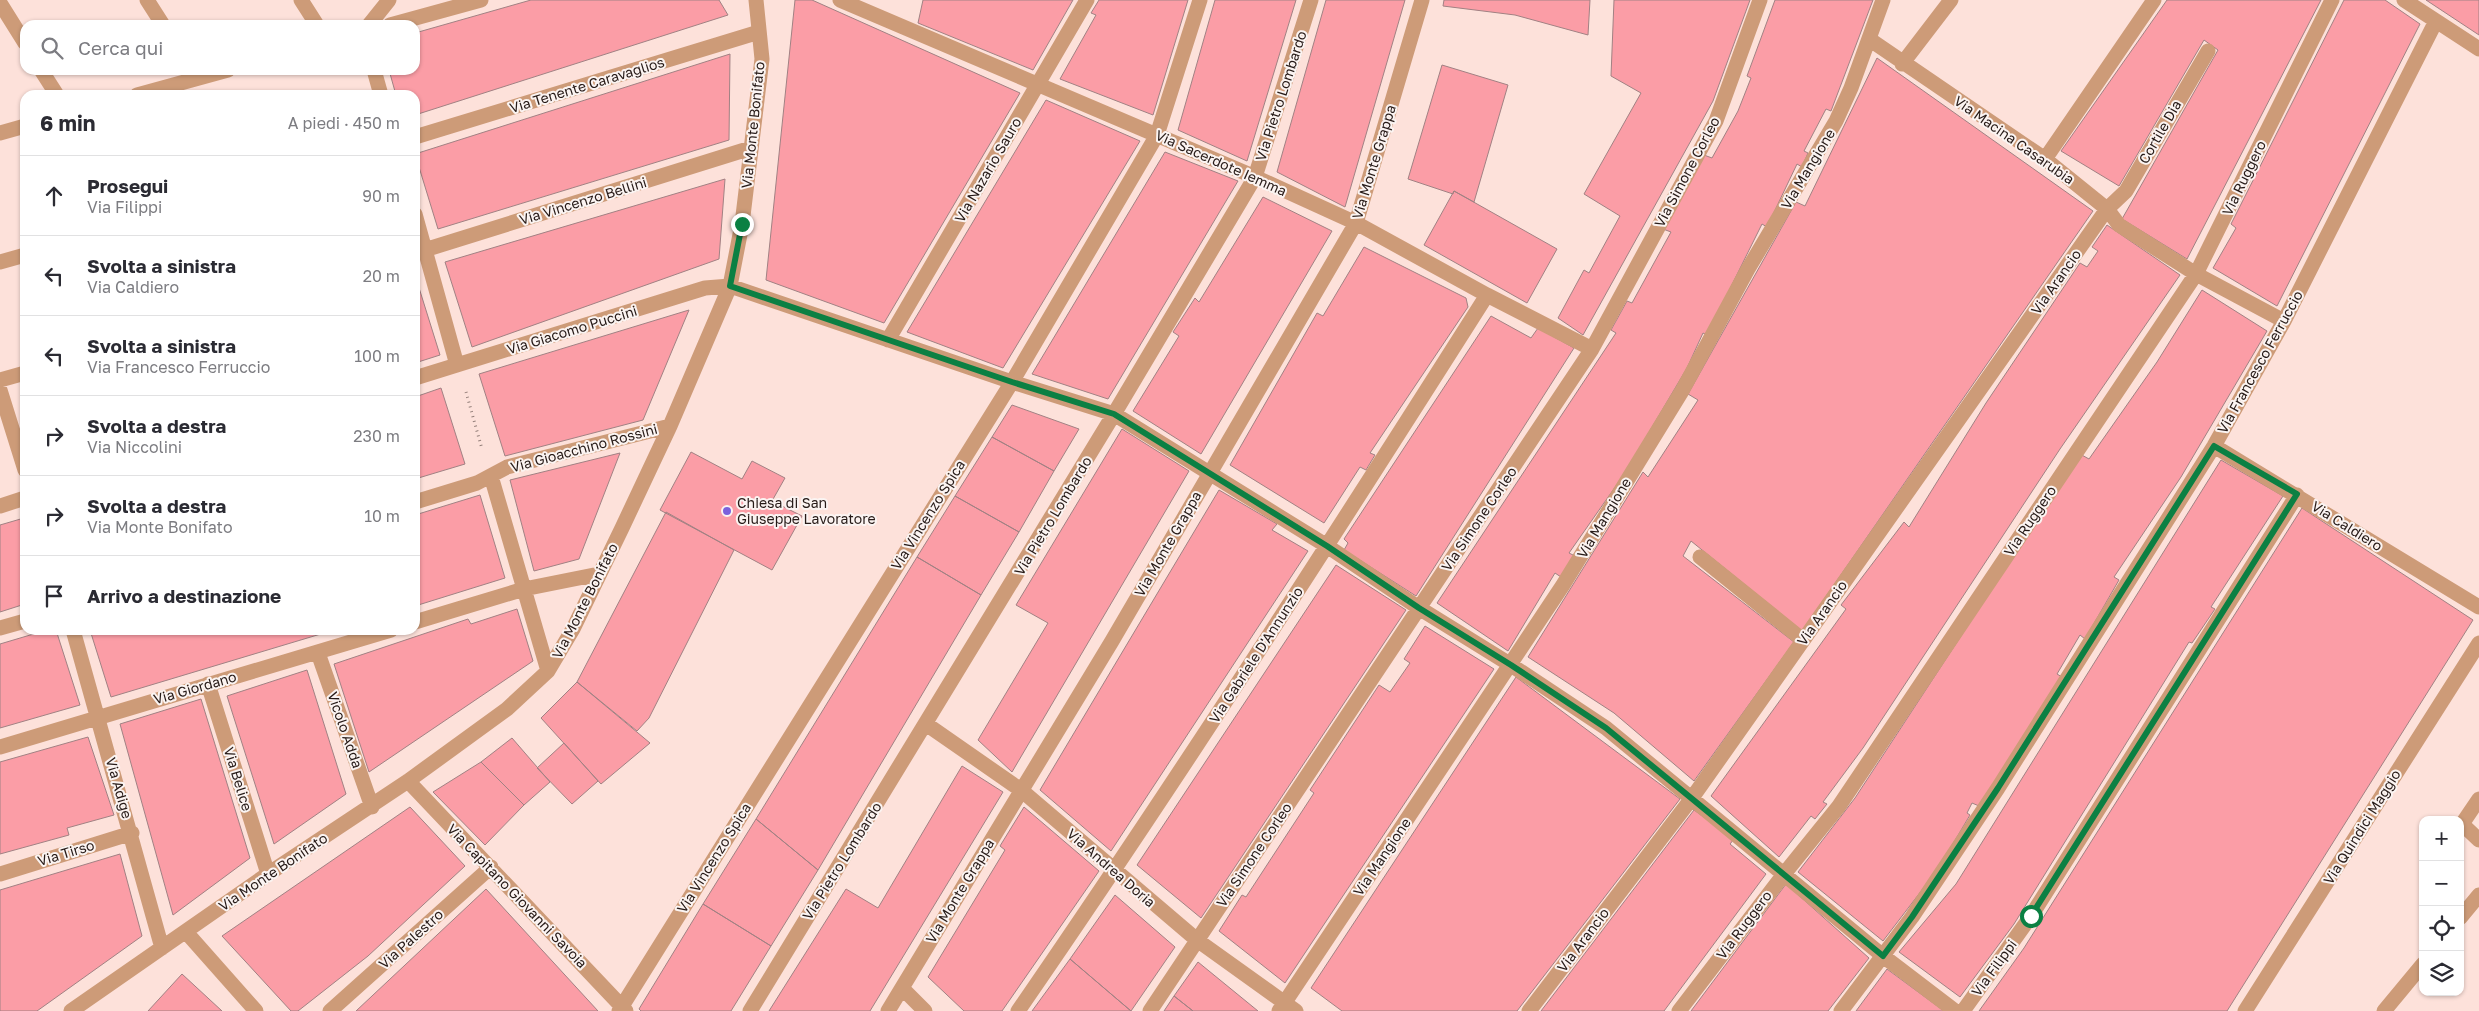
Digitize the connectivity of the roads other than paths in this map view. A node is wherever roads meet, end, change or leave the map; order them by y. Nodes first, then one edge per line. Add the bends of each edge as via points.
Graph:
1 (148, 0) edge
2 (301, 0) edge
3 (389, 0) edge
4 (481, 0) edge
5 (756, 0) edge
6 (840, 0) edge
7 (1087, 0) edge
8 (1200, 0) edge
9 (1311, 0) edge
10 (1422, 0) edge
11 (1760, 0) edge
12 (1883, 0) edge
13 (1951, 0) edge
14 (2154, 0) edge
15 (2332, 0) edge
16 (2404, 0) edge
17 (0, 3) edge
18 (446, 4) edge
19 (160, 20) edge
20 (314, 20) edge
21 (374, 20) edge
22 (403, 20) edge
23 (2436, 21) junction
24 (759, 32) junction
25 (20, 35) edge
26 (1869, 39) junction
27 (2479, 49) edge
28 (2208, 51) dead end
29 (1902, 64) junction
30 (44, 75) edge
31 (191, 75) edge
32 (376, 75) edge
33 (1038, 85) junction
34 (54, 90) edge
35 (151, 90) edge
36 (380, 90) edge
37 (20, 127) edge
38 (0, 133) edge
39 (420, 135) edge
40 (1157, 135) junction
41 (751, 148) junction
42 (2045, 159) junction
43 (1255, 177) junction
44 (2107, 209) junction
45 (1356, 223) junction
46 (420, 252) edge
47 (20, 256) edge
48 (0, 262) edge
49 (2196, 274) junction
50 (730, 286) junction
51 (1487, 295) junction
52 (2284, 321) junction
53 (888, 340) junction
54 (1592, 349) junction
55 (458, 365) junction
56 (20, 374) edge
57 (420, 376) edge
58 (0, 380) edge
59 (1012, 382) junction
60 (0, 390) edge
61 (1114, 414) junction
62 (670, 426) junction
63 (2214, 446) junction
64 (20, 454) edge
65 (1210, 472) junction
66 (491, 476) junction
67 (2297, 494) junction
68 (20, 500) edge
69 (420, 500) edge
70 (0, 506) edge
71 (1327, 546) junction
72 (1700, 557) dead end
73 (599, 574) junction
74 (524, 588) junction
75 (2479, 607) edge
76 (1419, 608) junction
77 (420, 620) edge
78 (20, 622) edge
79 (0, 628) edge
80 (74, 635) edge
81 (375, 635) edge
82 (1803, 640) junction
83 (2479, 643) edge
84 (318, 653) junction
85 (1511, 665) junction
86 (548, 671) junction
87 (208, 684) junction
88 (98, 717) junction
89 (926, 724) junction
90 (0, 747) edge
91 (408, 781) junction
92 (1021, 790) junction
93 (1692, 798) junction
94 (2479, 799) edge
95 (372, 807) junction
96 (132, 833) junction
97 (2479, 840) edge
98 (491, 867) junction
99 (1114, 871) junction
100 (0, 874) edge
101 (268, 874) junction
102 (1784, 874) junction
103 (2479, 895) edge
104 (2469, 912) edge
105 (186, 932) junction
106 (1197, 940) junction
107 (162, 948) junction
108 (1883, 956) junction
109 (2419, 969) edge
110 (902, 988) junction
111 (1286, 1008) edge
112 (622, 1009) edge
113 (71, 1011) edge
114 (256, 1011) edge
115 (330, 1011) edge
116 (750, 1011) edge
117 (888, 1011) edge
118 (925, 1011) edge
119 (1018, 1011) edge
120 (1150, 1011) edge
121 (1529, 1011) edge
122 (1679, 1011) edge
123 (1841, 1011) edge
124 (1955, 1011) edge
125 (1963, 1011) edge
126 (2245, 1011) edge
127 (2384, 1011) edge

1 - 19 street
2 - 20 street
3 - 21 street
4 - 18 street
5 - 24 street, Via Monte Bonifato
6 - 33 street, Via Sacerdote Iemma
7 - 33 street, Via Nazario Sauro
8 - 40 street, Via Vincenzo Spica
9 - 43 street, Via Pietro Lombardo
10 - 45 street, Via Monte Grappa
11 - 54 street, Via Simone Corleo via 1716,121
12 - 26 street, Via Mangione
13 - 29 street
14 - 42 street
15 - 49 street, Via Ruggero
16 - 23 street
17 - 25 street
18 - 22 street
23 - 27 street
23 - 52 street, Via Francesco Ferruccio
24 - 39 street, Via Tenente Caravaglios
24 - 41 street, Via Monte Bonifato via 762,59
26 - 29 street, Via Macina Casarubia
26 - 85 street, Via Mangione via 1836,121 1748,270 1682,391
28 - 44 street, Cortile Dia via 2126,191
29 - 42 street, Via Macina Casarubia
30 - 34 street
31 - 35 street
32 - 36 street
33 - 40 street, Via Sacerdote Iemma
33 - 53 street, Via Nazario Sauro
37 - 38 street
40 - 43 street, Via Sacerdote Iemma
40 - 59 street, Via Vincenzo Spica
41 - 46 street, Via Vincenzo Bellini
41 - 50 street, Via Monte Bonifato via 742,224
42 - 44 street, Via Macina Casarubia
43 - 45 street, Via Sacerdote Iemma
43 - 61 street, Via Pietro Lombardo
44 - 49 street, Via Macina Casarubia via 2119,225
44 - 82 street, Via Arancio
45 - 51 street, Via Sacerdote Iemma
45 - 65 street, Via Monte Grappa
46 - 55 street
47 - 48 street
49 - 52 street, Via Macina Casarubia
49 - 102 street, Via Ruggero via 1839,806
50 - 53 street
50 - 55 street, Via Giacomo Puccini via 705,288
50 - 62 street, Via Monte Bonifato
51 - 54 street, Via Sacerdote Iemma
51 - 71 street, Via Gabriele D'Annunzio
52 - 63 street, Via Francesco Ferruccio
53 - 59 street
54 - 76 street, Via Simone Corleo
55 - 57 street, Via Giacomo Puccini
56 - 58 street
59 - 61 street
59 - 112 street, Via Vincenzo Spica
60 - 64 street
61 - 65 street
61 - 89 street, Via Pietro Lombardo
62 - 66 street, Via Gioacchino Rossini via 507,467
62 - 73 street, Via Monte Bonifato
63 - 67 street, Via Caldiero
63 - 108 street, Via Francesco Ferruccio via 1998,788
65 - 71 street
65 - 92 street, Via Monte Grappa
66 - 69 street, Via Gioacchino Rossini
66 - 74 street
67 - 75 street, Via Caldiero
67 - 125 street, Via Filippi via 2031,916
68 - 70 street
71 - 76 street
71 - 99 street, Via Gabriele D'Annunzio
72 - 82 street
73 - 74 street
73 - 86 street, Via Monte Bonifato via 573,629
74 - 77 street
74 - 86 street
76 - 85 street
76 - 106 street, Via Simone Corleo
78 - 79 street
80 - 88 street, Via Adige
81 - 84 street, Via Giordano
82 - 93 street, Via Arancio
83 - 126 street, Via Quindici Maggio
84 - 87 street, Via Giordano
84 - 95 street, Vicolo Adda
85 - 93 street via 1606,728
85 - 111 street, Via Mangione
86 - 91 street, Via Monte Bonifato via 507,709
87 - 88 street, Via Giordano
87 - 101 street, Via Belice
88 - 90 street, Via Giordano
88 - 96 street, Via Adige
89 - 92 street, Via Andrea Doria
89 - 116 street, Via Pietro Lombardo
91 - 95 street, Via Monte Bonifato
91 - 98 street, Via Capitano Giovanni Savoia
92 - 99 street, Via Andrea Doria
92 - 110 street, Via Monte Grappa
93 - 102 street
93 - 121 street, Via Arancio
94 - 97 street via 2462,824
95 - 101 street, Via Monte Bonifato
96 - 100 street, Via Tirso
96 - 107 street, Via Adige
98 - 112 street, Via Capitano Giovanni Savoia
98 - 115 street, Via Palestro
99 - 106 street, Via Andrea Doria
99 - 119 street, Via Gabriele D'Annunzio
101 - 105 street, Via Monte Bonifato
102 - 108 street
102 - 122 street, Via Ruggero
103 - 104 street
105 - 107 street, Via Monte Bonifato
105 - 114 street
106 - 111 street, Via Andrea Doria
106 - 120 street, Via Simone Corleo
107 - 113 street, Via Monte Bonifato
108 - 123 street, Via Francesco Ferruccio
108 - 124 street
109 - 127 street
110 - 117 street, Via Monte Grappa
110 - 118 street

